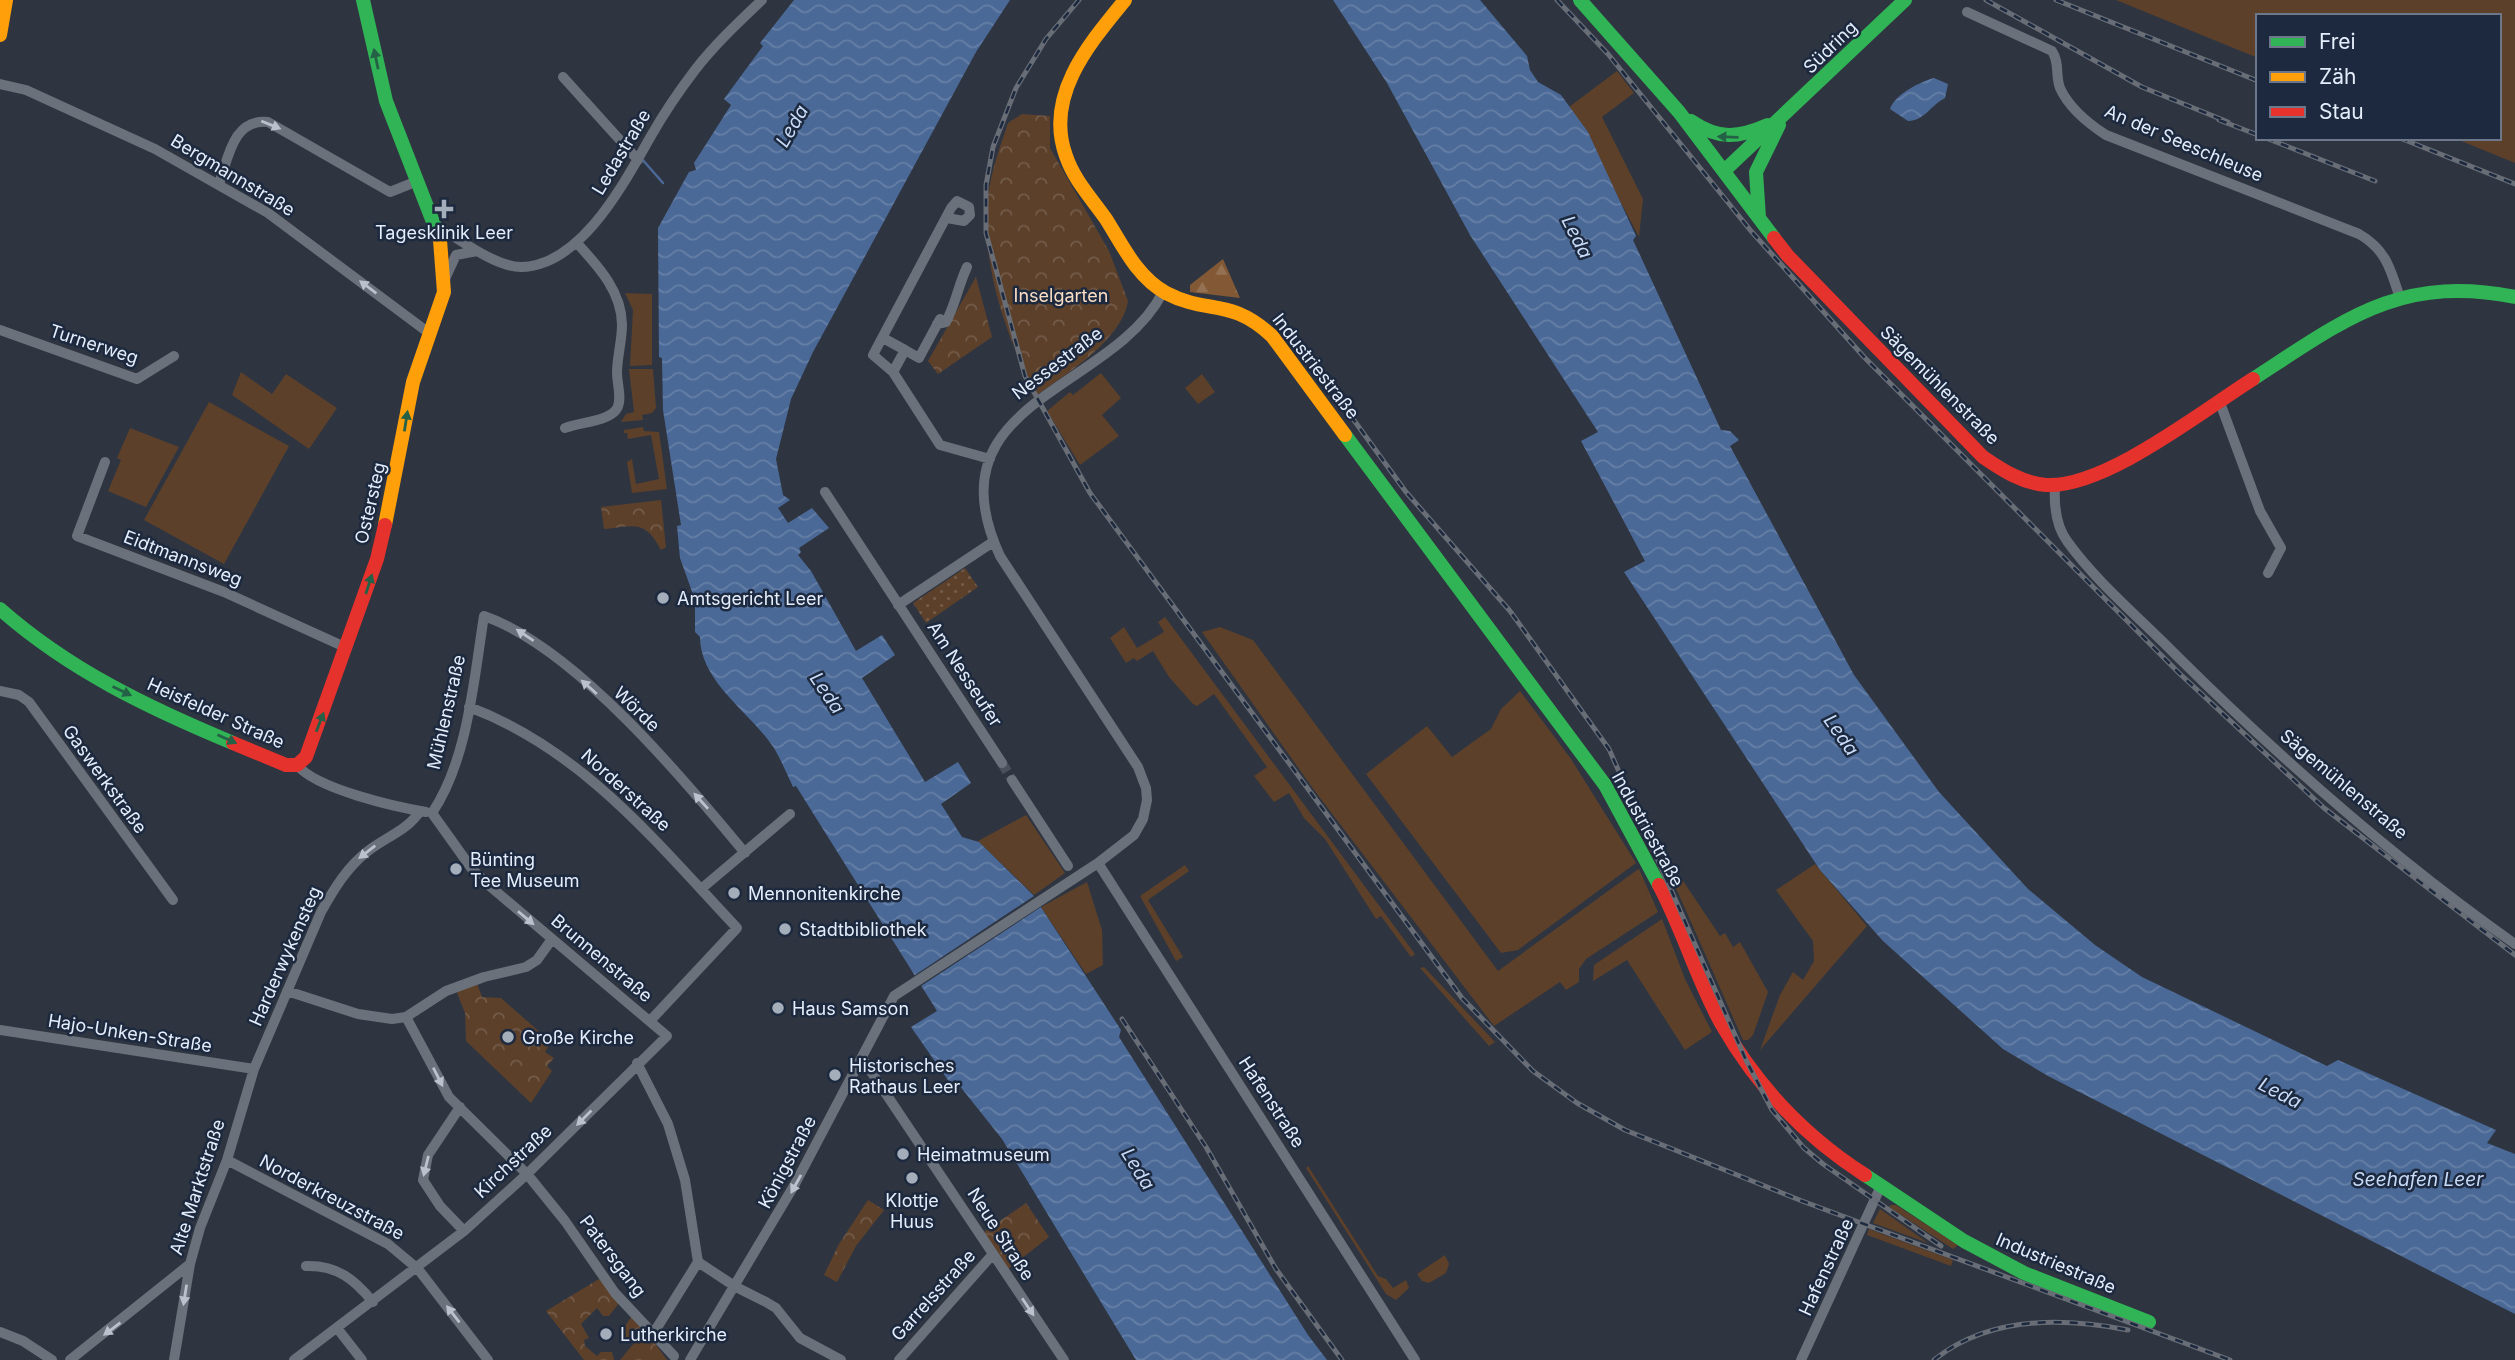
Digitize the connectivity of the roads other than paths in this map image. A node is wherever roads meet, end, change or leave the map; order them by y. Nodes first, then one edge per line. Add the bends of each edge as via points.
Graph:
1 (6, 0) edge
2 (363, 0) edge
3 (762, 0) edge
4 (1125, 0) edge
5 (1580, 0) edge
6 (1905, 0) edge
7 (1967, 12) dead end
8 (0, 35) edge
9 (566, 75) dead end
10 (3, 84) edge
11 (1679, 112) junction
12 (1781, 120) junction
13 (640, 157) junction
14 (1724, 171) junction
15 (415, 182) junction
16 (219, 184) junction
17 (947, 218) dead end
18 (1759, 219) junction
19 (438, 232) junction
20 (576, 242) junction
21 (481, 252) junction
22 (968, 267) dead end
23 (445, 279) junction
24 (1163, 292) junction
25 (2399, 295) junction
26 (2515, 297) edge
27 (0, 330) edge
28 (429, 333) junction
29 (883, 338) junction
30 (905, 350) junction
31 (174, 356) dead end
32 (893, 372) junction
33 (2219, 400) junction
34 (565, 428) dead end
35 (990, 459) junction
36 (105, 462) dead end
37 (2055, 486) junction
38 (825, 492) dead end
39 (993, 542) junction
40 (2268, 573) dead end
41 (898, 605) junction
42 (484, 616) joint
43 (4, 620) edge
44 (347, 648) junction
45 (0, 691) edge
46 (469, 707) junction
47 (1002, 763) tunnel mouth
48 (297, 765) junction
49 (1012, 780) tunnel mouth
50 (421, 811) junction
51 (432, 813) junction
52 (790, 814) dead end
53 (745, 853) junction
54 (1098, 863) junction
55 (1068, 866) dead end
56 (701, 889) junction
57 (173, 900) dead end
58 (552, 939) junction
59 (2515, 944) edge
60 (914, 982) joint
61 (287, 991) junction
62 (406, 1017) junction
63 (650, 1021) junction
64 (0, 1030) edge
65 (667, 1036) joint
66 (862, 1058) junction
67 (636, 1063) junction
68 (254, 1069) junction
69 (460, 1107) junction
70 (227, 1160) junction
71 (527, 1174) junction
72 (1880, 1188) junction
73 (464, 1231) junction
74 (993, 1254) junction
75 (698, 1262) junction
76 (190, 1264) junction
77 (306, 1266) dead end
78 (418, 1269) junction
79 (736, 1287) junction
80 (373, 1302) junction
81 (2149, 1322) dead end
82 (337, 1328) junction
83 (0, 1332) edge
84 (653, 1334) junction
85 (674, 1356) dead end
86 (52, 1360) edge
87 (70, 1360) edge
88 (174, 1360) edge
89 (294, 1360) edge
90 (362, 1360) edge
91 (488, 1360) edge
92 (690, 1360) edge
93 (841, 1360) edge
94 (899, 1360) edge
95 (1064, 1360) edge
96 (1415, 1360) edge
97 (1801, 1360) edge

1 - 8 street
15 -> 2 street, Ostersteg via 386,101
3 - 13 street, Ledastraße via 696,68
4 - 24 street via 1073,72 1062,101 1060,132 1067,159 1112,230 1143,276
5 - 11 street, Sägemühlenstraße
6 - 12 street, Südring
7 - 25 street, An der Seeschleuse via 2052,51 2060,88 2088,123 2106,135 2376,244 2388,259
9 - 13 street
10 - 16 street, Bergmannstraße via 89,117
12 -> 11 street, Südring via 1729,139 1705,131
11 - 14 street, Sägemühlenstraße
12 - 14 street, Südring
12 - 18 street via 1756,172
13 - 20 street, Ledastraße via 614,201
14 - 18 street, Sägemühlenstraße
16 -> 15 street via 234,139 248,124 259,121 390,192
15 - 19 street, Ostersteg
28 -> 16 street, Bergmannstraße via 268,213
17 - 29 street
18 - 37 street, Sägemühlenstraße via 1813,284 1983,457 2014,477
19 - 21 street, Ledastraße
19 - 23 street, Ostersteg
20 - 21 street, Ledastraße via 543,262 522,267 502,264
20 - 34 street via 602,272 618,303 622,323 619,401 608,416
21 - 23 street via 456,255
22 - 30 street via 957,287 956,303 946,321 939,320 919,358
23 - 28 street, Ostersteg via 442,303
24 - 35 street, Nessestraße via 1135,328 1016,419
24 - 72 street, Industriestraße via 1239,310 1272,336 1605,785 1641,848 1699,979 1740,1054 1764,1087 1810,1134
25 - 26 street via 2458,289
25 - 33 street via 2344,320
27 - 31 street, Turnerweg via 137,379
44 -> 28 street, Ostersteg via 391,508 412,389
29 - 30 street
29 - 32 street via 873,355
30 - 32 street
32 - 35 street via 940,445
33 - 37 street via 2112,469 2076,484
33 - 40 street via 2260,511 2281,548
35 - 39 street, Nessestraße via 983,505
36 - 44 street, Eidtmannsweg via 77,536 224,592
37 - 59 street, Sägemühlenstraße via 2055,510 2065,540 2154,632 2307,781 2458,904
38 - 41 street, Am Nesseufer
39 - 41 street
39 - 54 street, Nessestraße via 1144,781 1146,809 1137,831
41 - 47 street, Am Nesseufer
42 - 46 street, Mühlenstraße
53 -> 42 street, Wörde via 660,755 590,687 524,633
43 -> 48 street, Heisfelder Straße via 116,688 282,764
48 -> 44 street, Ostersteg via 306,757
45 - 57 street, Gaswerkstraße via 29,702
46 - 51 street, Mühlenstraße via 443,796
46 - 56 street, Norderstraße via 521,729 579,769
48 - 50 street, Heisfelder Straße via 331,784
49 - 55 street
50 - 51 street, Heisfelder Straße
50 -> 61 street, Harderwykensteg via 342,876
51 -> 58 street, Brunnenstraße via 472,869
52 - 53 street
53 - 56 street
54 - 60 street, Nessestraße
54 - 96 street, Hafenstraße
56 - 63 street, Norderstraße via 737,928
58 - 62 street via 526,967 446,991
58 - 63 street, Brunnenstraße
60 - 66 street, Königstraße via 894,996
61 - 62 street via 358,1014
61 - 68 street, Harderwykensteg
62 -> 69 street, Patersgang via 449,1097
63 - 65 street, Brunnenstraße
64 - 68 street, Hajo-Unken-Straße
65 - 67 street, Kirchstraße
66 - 74 street, Neue Straße
66 -> 79 street, Königstraße
67 -> 71 street, Kirchstraße
67 - 75 street via 668,1124 691,1204
68 - 70 street, Alte Marktstraße
69 - 71 street, Patersgang
69 -> 73 street via 428,1155 423,1180
70 - 76 street, Alte Marktstraße
70 - 78 street, Norderkreuzstraße via 388,1244
71 - 73 street, Kirchstraße
71 - 84 street, Patersgang via 615,1293
72 - 81 street, Industriestraße via 1998,1261
72 - 97 street, Hafenstraße
73 - 78 street, Kirchstraße
74 - 94 street, Garrelsstraße
74 -> 95 street, Neue Straße
75 - 79 street
75 - 84 street
76 -> 87 street
76 -> 88 street, Alte Marktstraße
77 - 80 street via 325,1265 341,1272
78 - 80 street, Kirchstraße
91 -> 78 street, Norderkreuzstraße
79 - 92 street, Königstraße
79 - 93 street via 776,1308 800,1338
80 - 82 street, Kirchstraße
82 - 89 street, Kirchstraße
82 - 90 street
83 - 86 street
84 - 85 street, Patersgang

